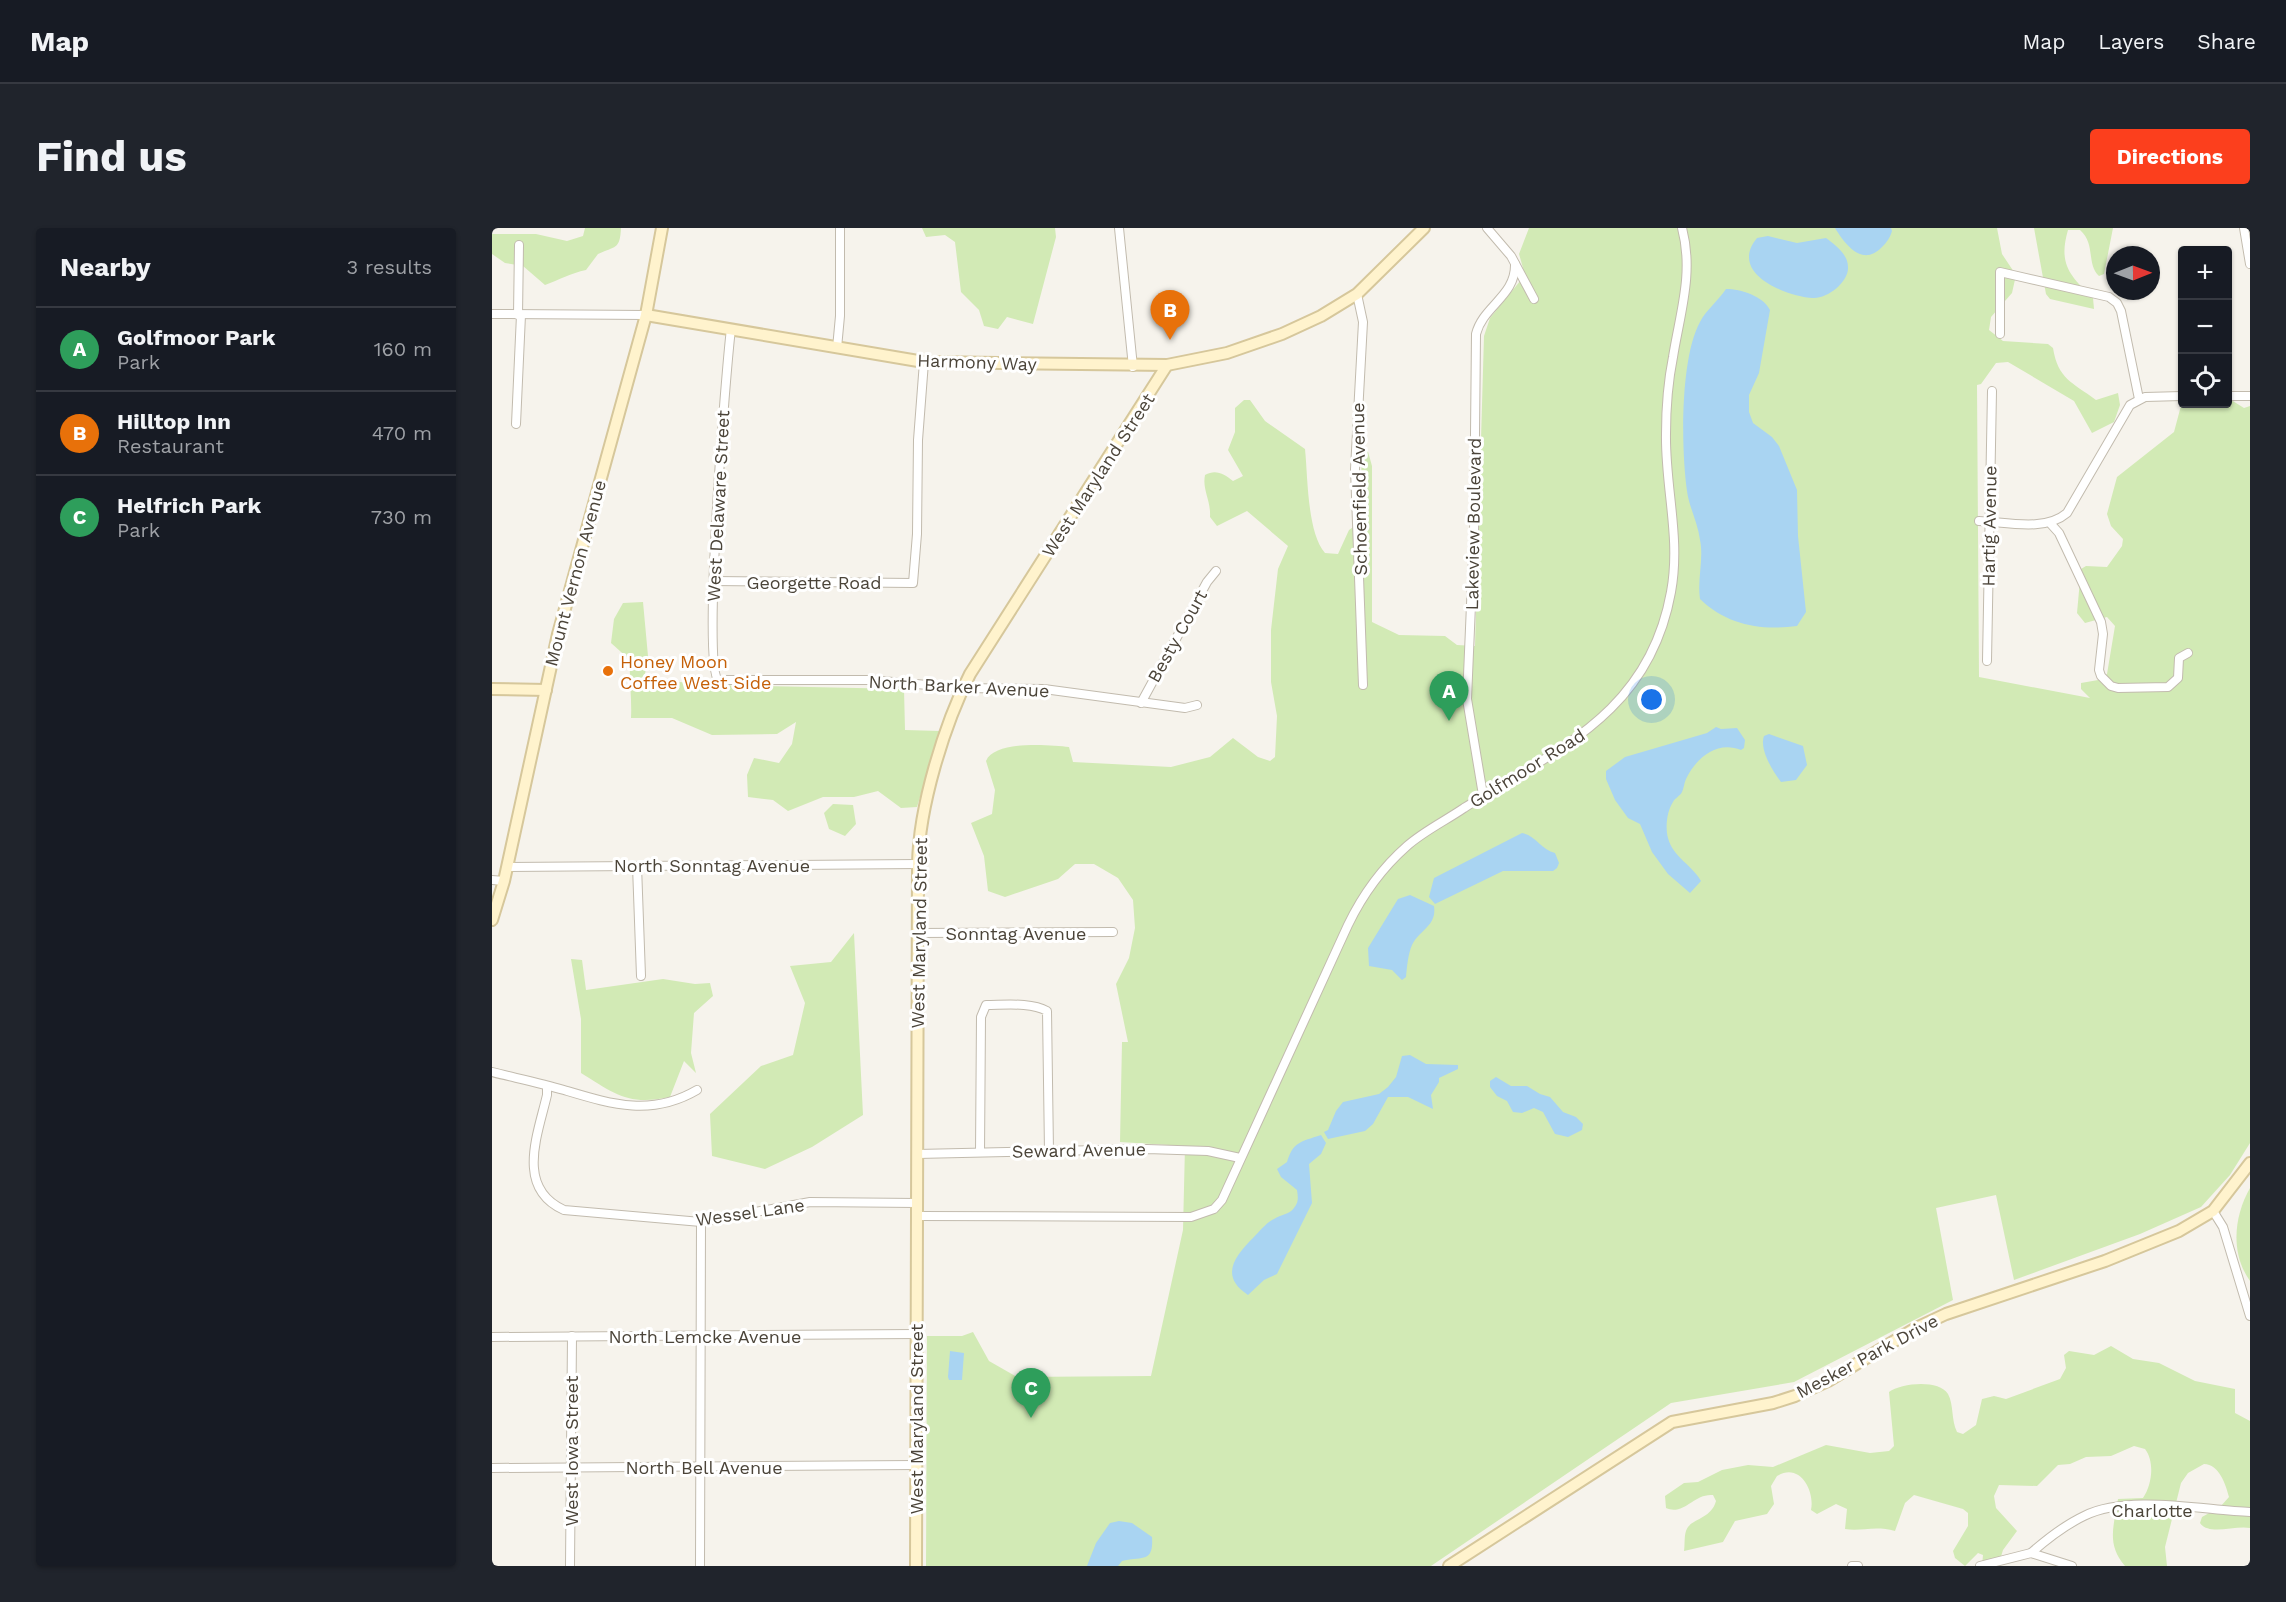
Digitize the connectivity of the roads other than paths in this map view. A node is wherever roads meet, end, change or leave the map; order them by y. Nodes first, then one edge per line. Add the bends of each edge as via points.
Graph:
1 (662, 228) edge
2 (840, 228) edge
3 (1119, 228) edge
4 (1424, 228) edge
5 (1487, 228) edge
6 (1682, 228) edge
7 (2244, 228) edge
8 (519, 245) dead end
9 (1515, 264) junction
10 (2250, 264) edge
11 (1357, 294) junction
12 (1534, 299) dead end
13 (492, 314) edge
14 (520, 315) junction
15 (646, 315) junction
16 (731, 329) junction
17 (2000, 334) dead end
18 (837, 348) junction
19 (924, 362) junction
20 (1167, 365) junction
21 (1133, 367) junction
22 (1992, 391) dead end
23 (2178, 396) edge
24 (2232, 396) edge
25 (2250, 396) edge
26 (2139, 399) junction
27 (516, 424) dead end
28 (1979, 521) dead end
29 (1989, 521) junction
30 (2050, 524) junction
31 (1216, 571) dead end
32 (714, 581) junction
33 (2188, 653) dead end
34 (1987, 662) dead end
35 (720, 680) joint
36 (1364, 686) dead end
37 (962, 688) junction
38 (492, 689) edge
39 (546, 690) junction
40 (1141, 703) junction
41 (1197, 705) dead end
42 (1484, 795) junction
43 (918, 864) junction
44 (637, 866) junction
45 (507, 867) junction
46 (498, 880) edge
47 (492, 920) edge
48 (1113, 932) dead end
49 (918, 933) junction
50 (641, 976) dead end
51 (492, 1072) edge
52 (547, 1086) junction
53 (697, 1090) dead end
54 (1049, 1151) junction
55 (980, 1152) junction
56 (917, 1154) junction
57 (1240, 1158) junction
58 (2250, 1163) edge
59 (917, 1203) junction
60 (2213, 1211) junction
61 (917, 1216) junction
62 (701, 1222) junction
63 (2250, 1316) edge
64 (917, 1334) junction
65 (572, 1336) junction
66 (702, 1336) junction
67 (492, 1337) edge
68 (916, 1466) junction
69 (571, 1467) junction
70 (701, 1467) junction
71 (492, 1468) edge
72 (2250, 1512) edge
73 (2031, 1553) junction
74 (570, 1566) edge
75 (700, 1566) edge
76 (915, 1566) edge
77 (1449, 1566) edge
78 (1852, 1566) edge
79 (1858, 1566) edge
80 (1980, 1566) edge
81 (2072, 1566) edge

1 - 15 street, Mount Vernon Avenue
2 - 18 street
3 - 21 street, West Maryland Street
4 - 11 street, Harmony Way
5 - 9 street
6 - 42 street, Golfmoor Road via 1688,276 1669,383 1666,434 1674,573 1662,625 1639,673 1606,715 1573,742
7 - 10 street
8 - 14 street
9 - 12 street
9 - 42 street, Lakeview Boulevard via 1508,292 1484,318 1476,334 1467,699
11 - 20 street, Harmony Way via 1282,334 1227,353
11 - 36 street, Schoenfield Avenue via 1363,322 1355,469
13 - 14 street, Harmony Way
14 - 15 street, Harmony Way
14 - 27 street
15 - 16 street, Harmony Way
15 - 39 street, Mount Vernon Avenue via 585,530
16 - 18 street, Harmony Way
16 - 32 street, West Delaware Street via 721,430
17 - 26 street via 2000,272 2114,300 2121,311
18 - 19 street, Harmony Way
19 - 21 street, Harmony Way
19 - 32 street, Georgette Road via 913,582
20 - 21 street, Harmony Way
20 - 37 street, West Maryland Street
22 - 29 street, Hartig Avenue
23 - 26 street
24 - 25 street
26 - 30 street via 2130,405 2067,513
28 - 29 street
29 - 30 street
29 - 34 street, Hartig Avenue
30 - 33 street via 2059,533 2101,622 2103,647 2099,670 2106,682 2118,688 2168,687 2178,678 2180,658
31 - 40 street, Besty Court
32 - 35 street, West Delaware Street via 714,673
35 - 37 street, North Barker Avenue via 881,681
37 - 40 street, North Barker Avenue via 1044,689
37 - 43 street, West Maryland Street via 922,812
38 - 39 street
39 - 45 street, Mount Vernon Avenue
40 - 41 street, North Barker Avenue via 1185,708
42 - 57 street, Golfmoor Road via 1407,846 1373,884 1348,925
43 - 44 street, North Sonntag Avenue
43 - 49 street, West Maryland Street
44 - 45 street, North Sonntag Avenue
44 - 50 street
45 - 46 street, Mount Vernon Avenue
46 - 47 street, Mount Vernon Avenue
48 - 49 street, Sonntag Avenue
49 - 56 street, West Maryland Street
51 - 52 street
52 - 53 street via 625,1107 643,1108 676,1101
52 - 62 street, Wessel Lane via 532,1155 533,1172 547,1199 564,1210
54 - 55 street, Seward Avenue
54 - 55 street via 1047,1011 987,1005 981,1017
54 - 57 street, Seward Avenue via 1208,1151
55 - 56 street, Seward Avenue
56 - 59 street, West Maryland Street
57 - 61 street, Golfmoor Road via 1222,1200 1204,1214 1191,1217
58 - 60 street, Mesker Park Drive
59 - 61 street, West Maryland Street
59 - 62 street, Wessel Lane via 810,1202
60 - 63 street via 2223,1227
60 - 77 street, Mesker Park Drive via 2135,1250 1937,1318 1795,1396 1672,1422
61 - 64 street, West Maryland Street
62 - 66 street
64 - 66 street, North Lemcke Avenue
64 - 68 street, West Maryland Street
65 - 66 street, North Lemcke Avenue
65 - 67 street, North Lemcke Avenue
65 - 69 street, West Iowa Street
66 - 70 street
68 - 70 street, North Bell Avenue
68 - 76 street, West Maryland Street
69 - 70 street, North Bell Avenue
69 - 71 street, North Bell Avenue
69 - 74 street, West Iowa Street
70 - 75 street
72 - 73 street, Charlotte via 2162,1506 2108,1508 2084,1516
73 - 80 street
73 - 81 street
78 - 79 street

